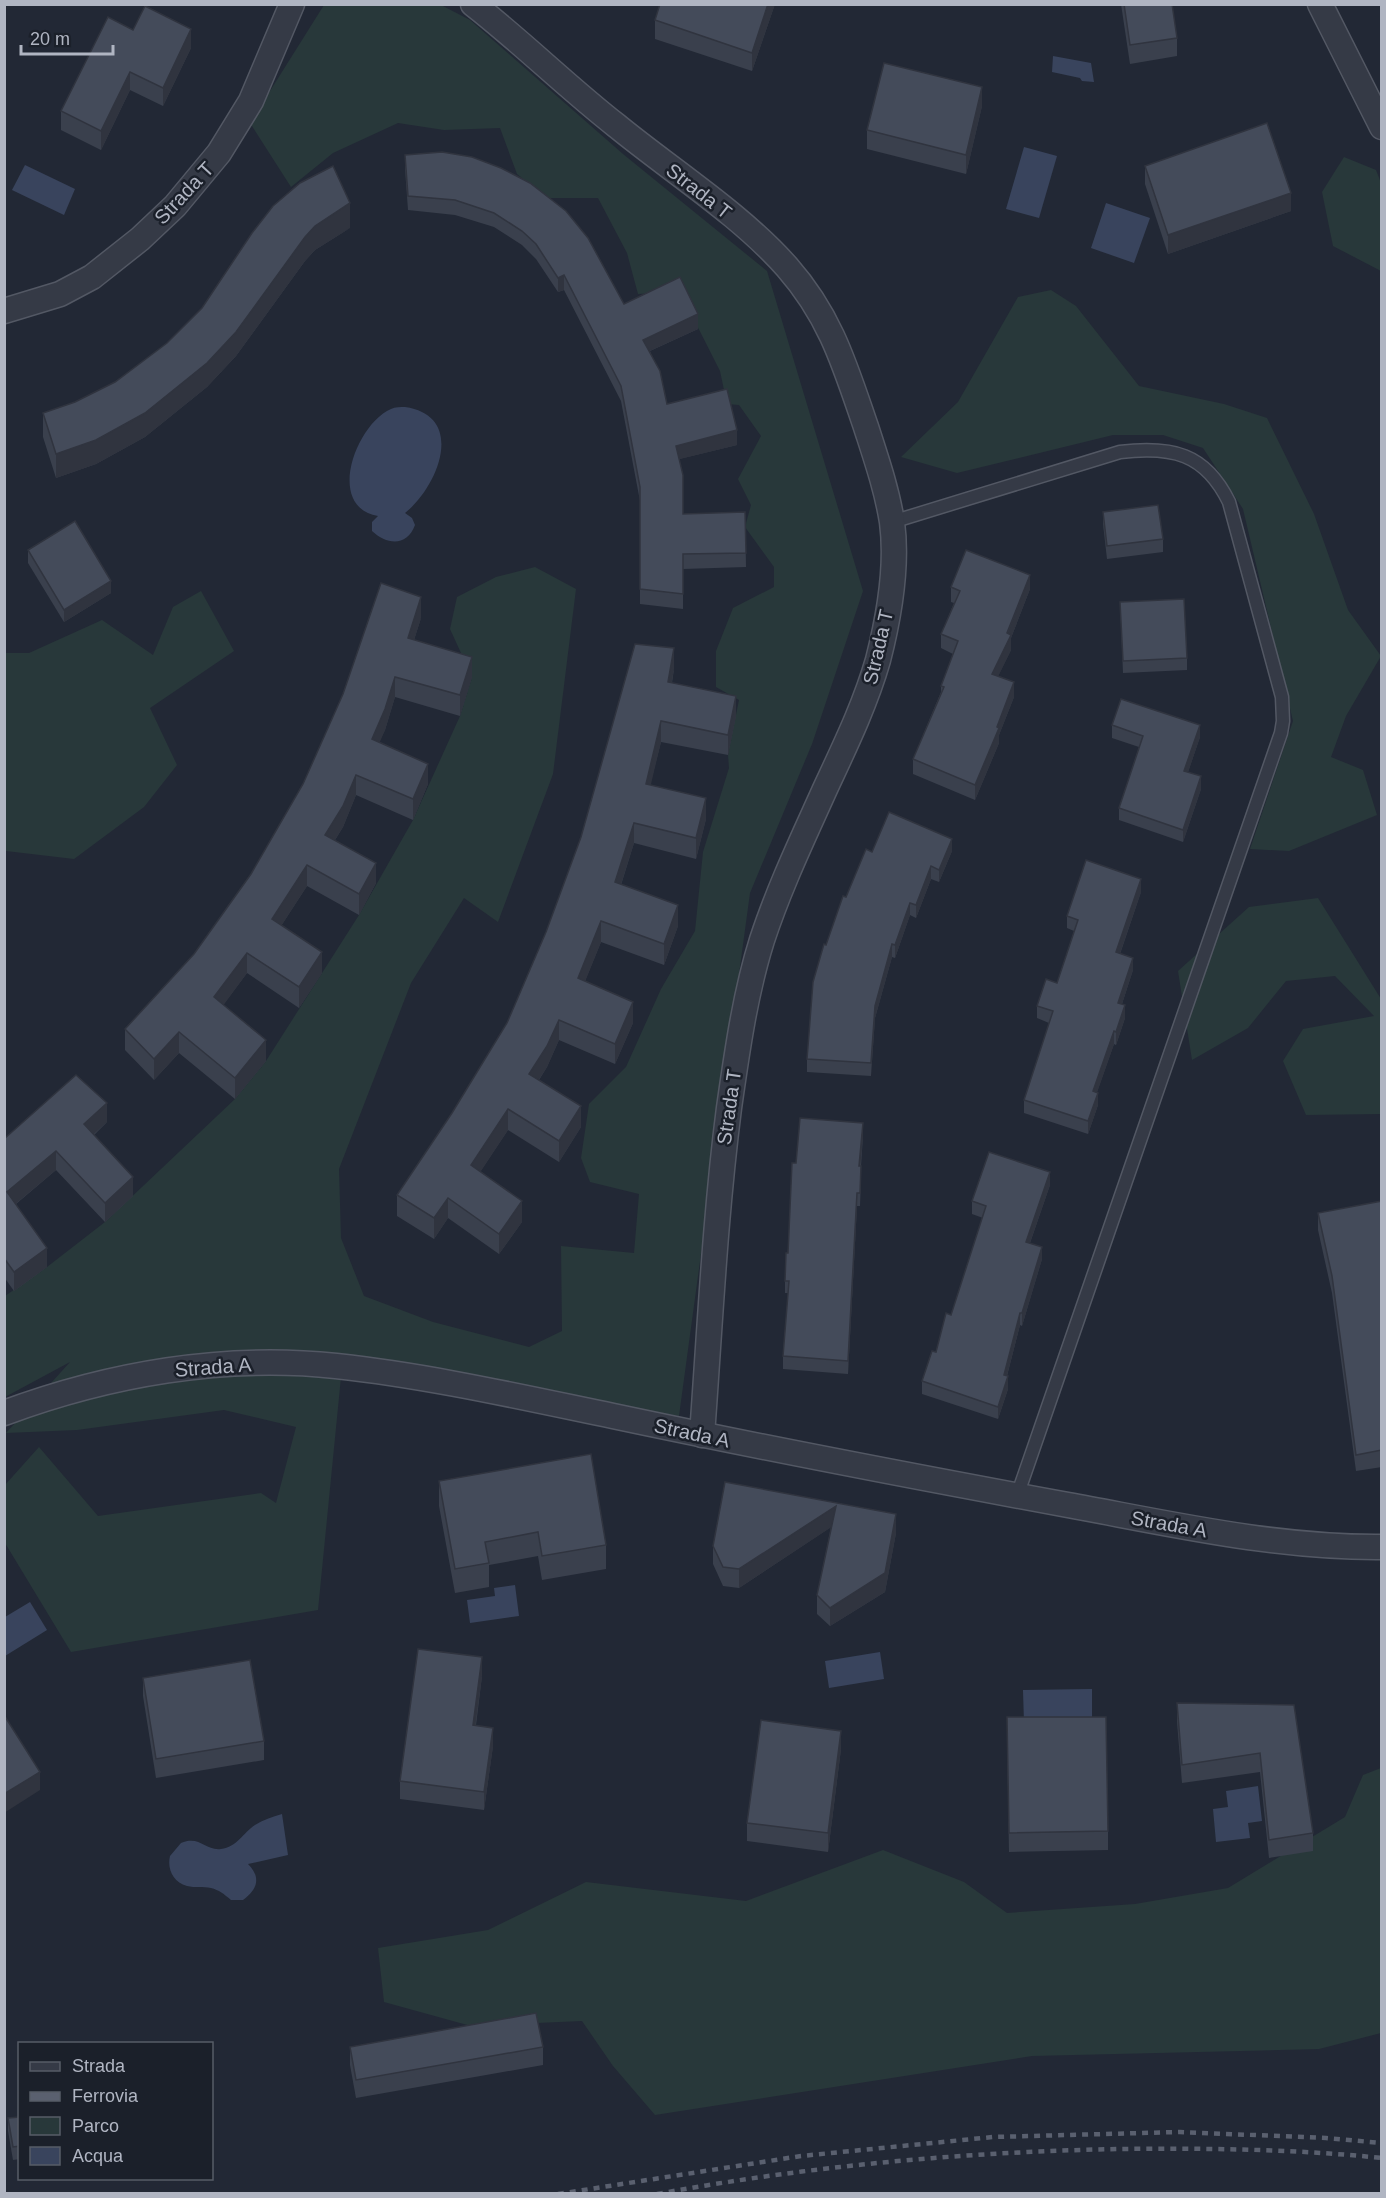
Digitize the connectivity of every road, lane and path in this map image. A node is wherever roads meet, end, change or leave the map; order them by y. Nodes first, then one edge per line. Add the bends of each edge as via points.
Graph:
1 (292, 4) edge
2 (473, 4) edge
3 (1320, 4) edge
4 (1382, 127) edge
5 (4, 311) edge
6 (892, 522) junction
7 (4, 1413) edge
8 (702, 1435) junction
9 (1017, 1496) junction
10 (1382, 1547) edge

1 - 5 street, Strada T via 252,101 219,153 175,206 92,277 60,294
2 - 6 street, Strada T via 612,123 738,221 789,270 826,321 839,349 877,461
3 - 4 street
6 - 8 street, Strada T via 893,568 888,609 870,688 762,940 738,1042 719,1182
6 - 9 lane via 1120,452 1151,449 1186,456 1210,472 1229,502 1282,697 1281,733
7 - 8 street, Strada A via 77,1389 140,1375 205,1366 287,1364 333,1366 448,1382
8 - 9 street, Strada A
9 - 10 street, Strada A via 1287,1543

